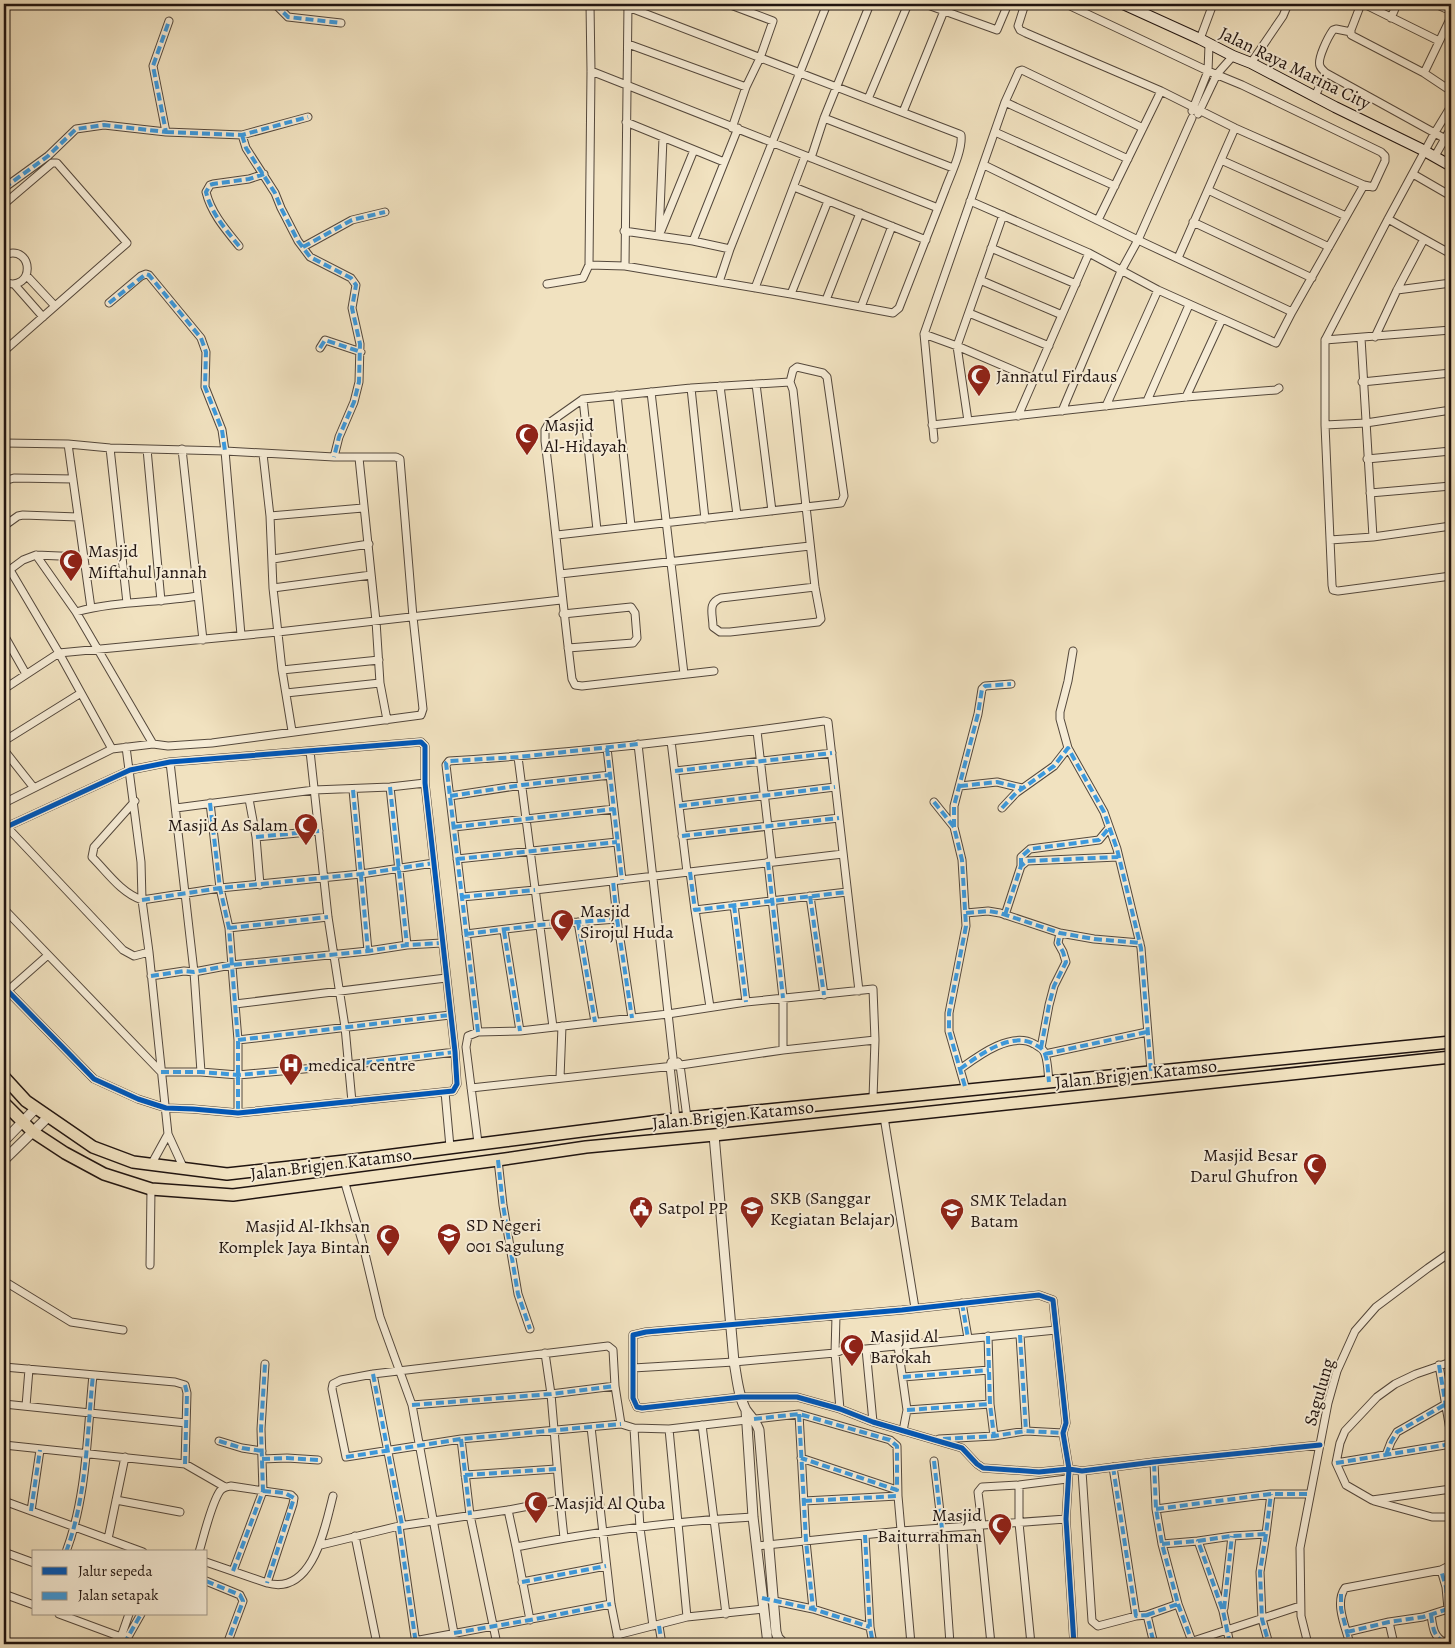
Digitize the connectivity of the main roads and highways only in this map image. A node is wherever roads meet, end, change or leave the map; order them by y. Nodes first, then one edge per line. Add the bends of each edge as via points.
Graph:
1 (1123, 4) edge
2 (1451, 166) edge
3 (1451, 1042) edge
4 (1451, 1057) edge
5 (4, 1077) edge
6 (4, 1103) edge

1 - 2 main road, Jalan Raya Marina City via 1251,63
3 - 5 highway, Jalan Brigjen Katamso via 681,1118 227,1174 133,1162 93,1147 26,1101
4 - 6 highway, Jalan Brigjen Katamso via 586,1147 233,1195 151,1189 104,1174 33,1132

